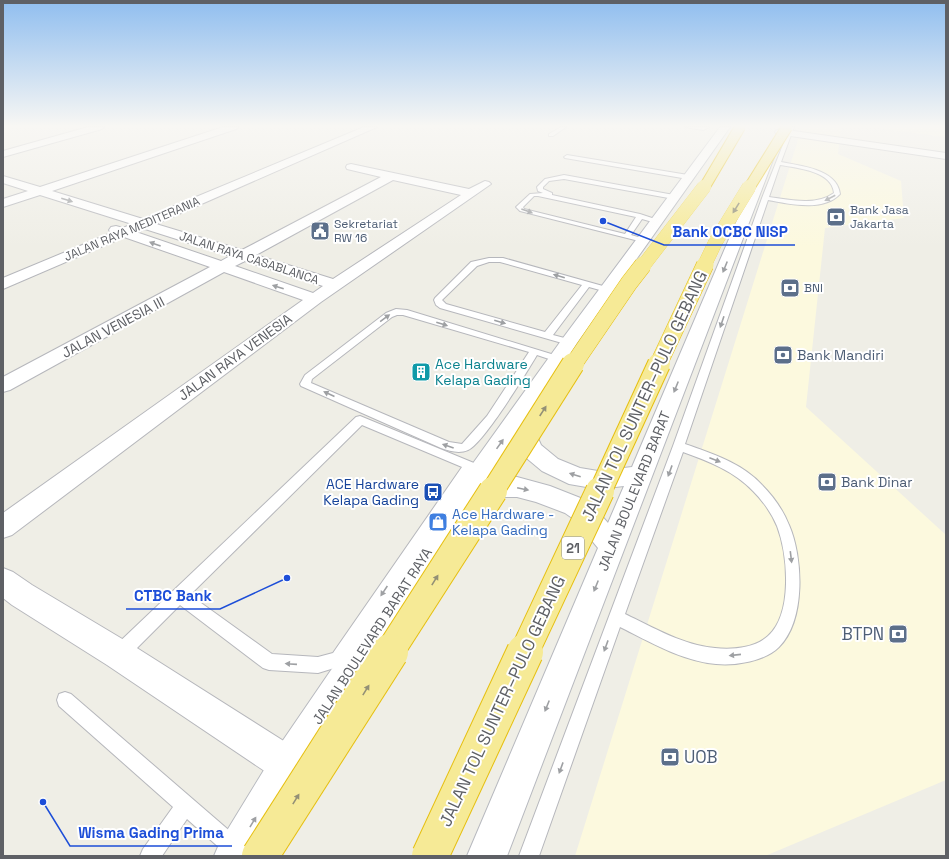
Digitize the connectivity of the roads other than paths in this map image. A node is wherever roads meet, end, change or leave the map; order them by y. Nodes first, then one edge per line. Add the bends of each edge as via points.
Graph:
1 (111, 167) edge
2 (277, 167) edge
3 (351, 167) dead end
4 (628, 167) edge
5 (695, 167) edge
6 (716, 167) edge
7 (762, 167) edge
8 (770, 167) edge
9 (777, 167) edge
10 (797, 167) edge
11 (391, 176) junction
12 (688, 177) junction
13 (3, 179) edge
14 (3, 191) edge
15 (39, 191) junction
16 (21, 197) junction
17 (674, 197) junction
18 (765, 198) junction
19 (3, 203) edge
20 (86, 220) dead end
21 (144, 223) junction
22 (101, 225) dead end
23 (645, 226) junction
24 (123, 233) junction
25 (243, 257) junction
26 (222, 268) junction
27 (3, 284) edge
28 (335, 285) junction
29 (597, 287) junction
30 (315, 299) junction
31 (558, 345) junction
32 (535, 351) junction
33 (3, 385) edge
34 (519, 417) junction
35 (679, 446) junction
36 (473, 475) junction
37 (641, 475) junction
38 (3, 527) edge
39 (612, 545) junction
40 (13, 588) edge
41 (179, 595) junction
42 (616, 617) junction
43 (118, 654) junction
44 (65, 700) dead end
45 (288, 765) junction
46 (186, 805) junction
47 (150, 856) edge
48 (233, 856) edge
49 (260, 856) edge
50 (430, 856) edge
51 (487, 856) edge
52 (529, 856) edge

1 - 15 street
2 - 21 street, JALAN RAYA MEDITERANIA
3 - 11 street
4 - 12 lane
5 - 12 street, JALAN BOULEVARD BARAT RAYA
49 -> 6 highway, bridge via 577,358 629,284 701,193
7 -> 50 highway, JALAN TOL SUNTER–PULO GEBANG / 21, bridge via 716,241
8 -> 37 street, JALAN BOULEVARD BARAT
9 - 18 lane
10 -> 18 lane via 825,176 836,184 837,194 820,202
11 - 25 street, JALAN VENESIA III
11 - 28 street, JALAN RAYA VENESIA via 478,189
12 - 17 street, JALAN BOULEVARD BARAT RAYA
13 - 15 street, JALAN RAYA CASABLANCA
14 - 16 street
15 - 16 street
15 -> 21 street, JALAN RAYA CASABLANCA
16 - 19 street
16 - 20 street
17 - 23 street, JALAN BOULEVARD BARAT RAYA
17 - 23 lane via 564,177 547,180 540,187 544,192
18 -> 35 lane
21 - 24 street, JALAN RAYA MEDITERANIA
21 - 25 street, JALAN RAYA CASABLANCA
22 - 24 street, JALAN RAYA CASABLANCA
23 -> 23 lane via 538,194 532,195 519,207 537,214
23 - 29 street, JALAN BOULEVARD BARAT RAYA
26 -> 24 street, JALAN RAYA CASABLANCA
24 - 27 street, JALAN RAYA MEDITERANIA
25 - 26 street, JALAN VENESIA III
25 - 28 street, JALAN RAYA CASABLANCA
30 -> 26 street, JALAN RAYA CASABLANCA
26 - 33 street, JALAN VENESIA III
28 - 30 street, JALAN RAYA VENESIA
29 - 31 street, JALAN BOULEVARD BARAT RAYA
29 -> 31 lane via 500,260 489,260 474,264 438,300 443,306
30 - 38 street, JALAN RAYA VENESIA
31 - 32 lane
31 - 34 street, JALAN BOULEVARD BARAT RAYA
32 -> 32 lane via 471,444 458,449 305,384 308,377 396,312 404,312
36 -> 34 street, JALAN BOULEVARD BARAT RAYA
37 -> 34 street via 598,480 577,477 550,465 532,450
35 -> 42 lane
35 -> 42 lane via 740,473 757,486 771,503 784,526 790,548 793,571 790,608 774,641 760,650 738,656 714,656 685,650
36 -> 39 street via 541,493 574,506 584,513
36 - 41 lane via 360,420
36 -> 41 lane via 338,659 318,665 269,662
36 - 45 street, JALAN BOULEVARD BARAT RAYA
37 - 39 street, JALAN BOULEVARD BARAT
39 -> 51 street, JALAN BOULEVARD BARAT
40 - 43 street
41 - 43 lane
42 -> 52 lane
43 - 45 street
44 - 46 lane
48 -> 45 street, JALAN BOULEVARD BARAT RAYA
46 - 47 lane
46 - 48 lane via 232,846

